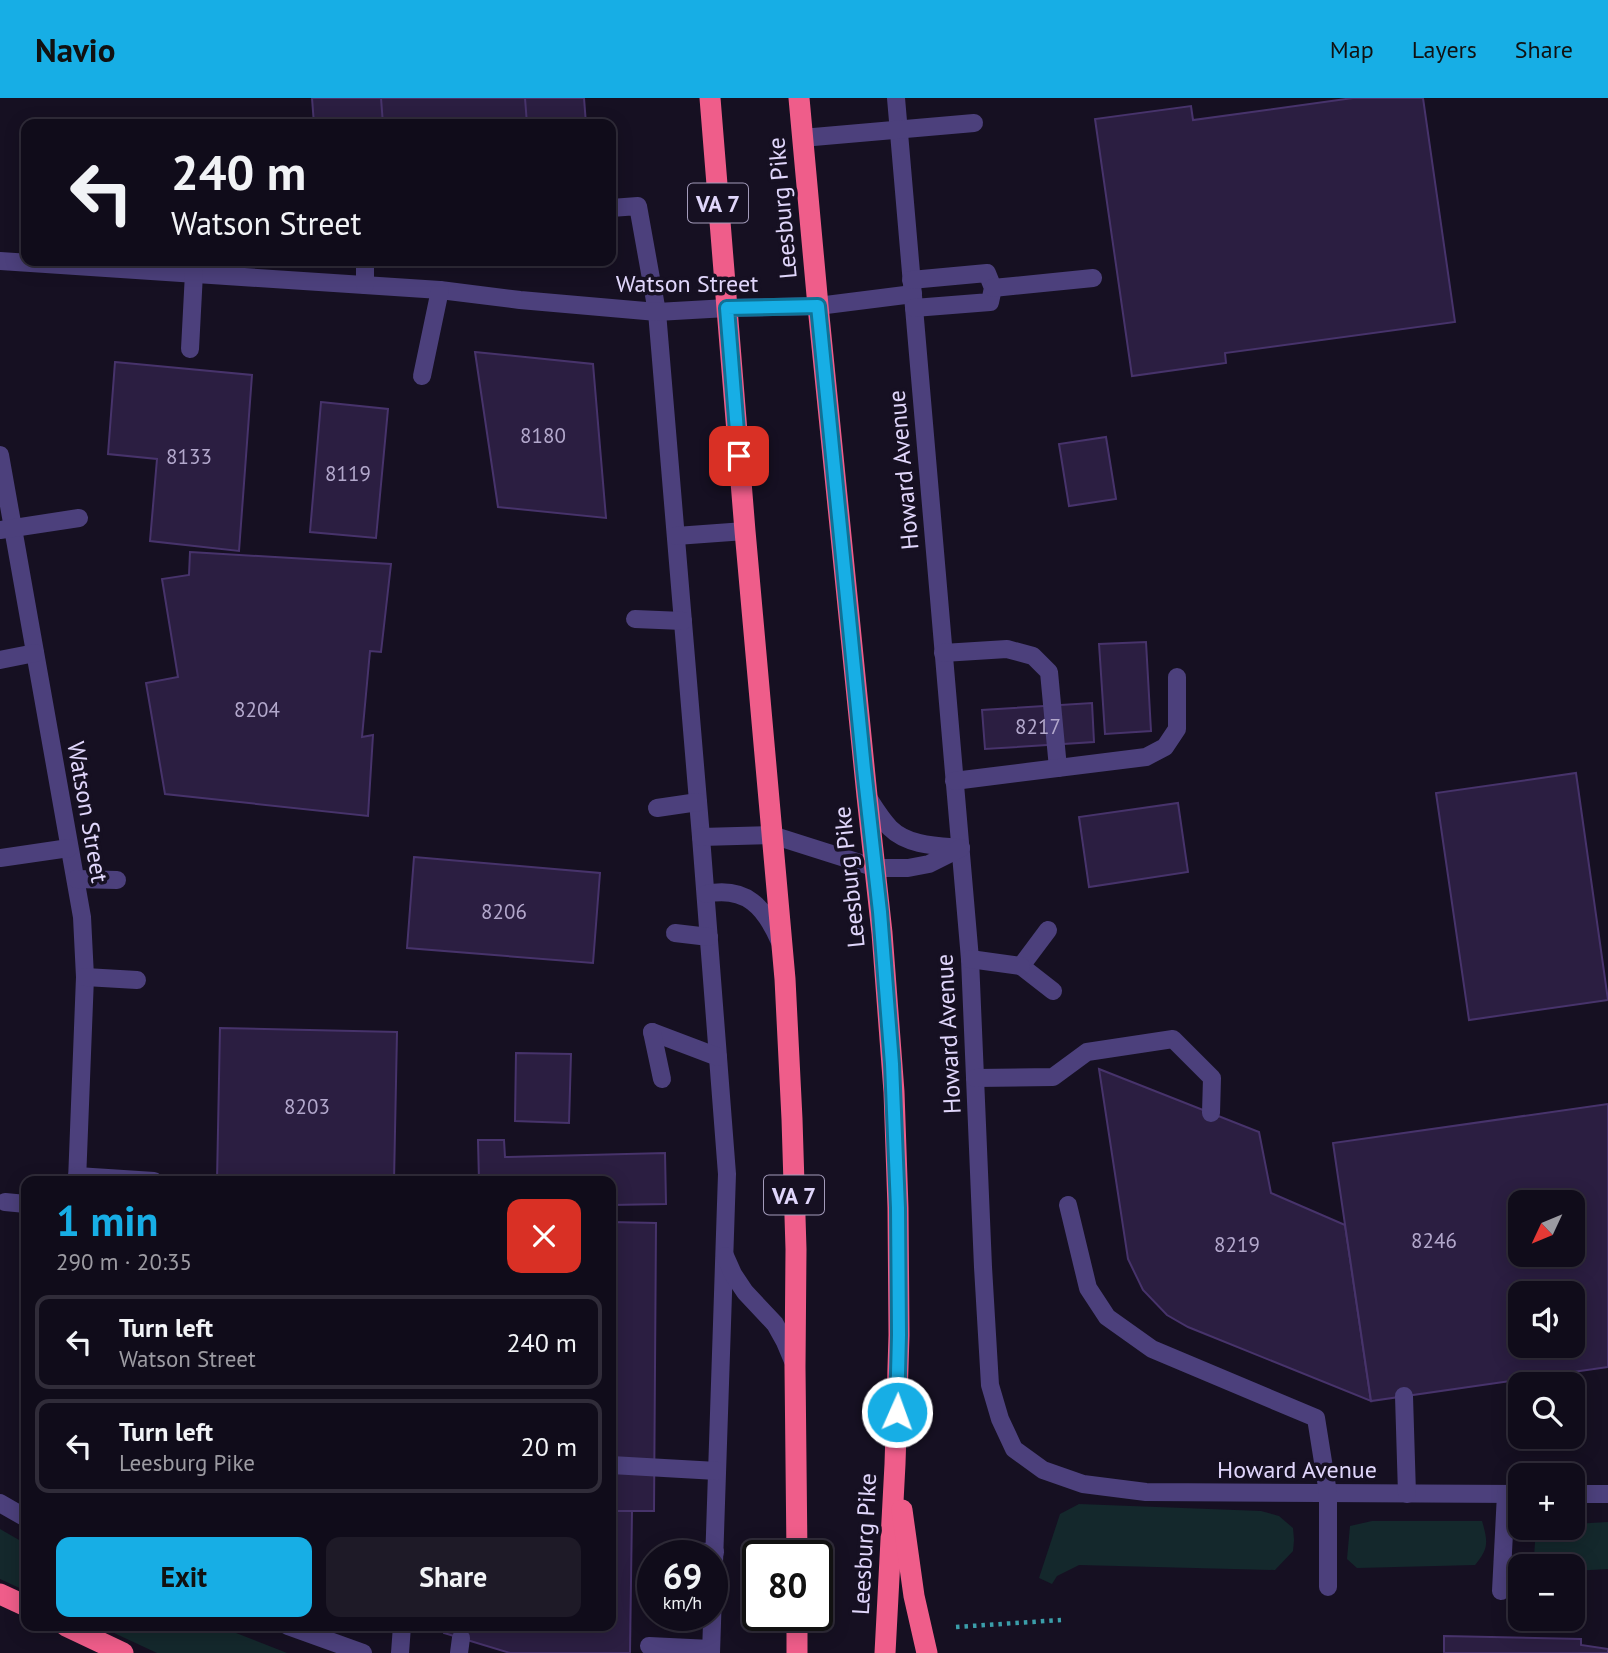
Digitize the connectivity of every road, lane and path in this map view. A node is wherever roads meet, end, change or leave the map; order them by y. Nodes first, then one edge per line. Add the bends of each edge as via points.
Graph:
1 (710, 98) edge
2 (799, 98) edge
3 (896, 98) edge
4 (974, 123) dead end
5 (900, 129) junction
6 (802, 138) junction
7 (616, 208) edge
8 (0, 261) edge
9 (21, 262) edge
10 (81, 266) edge
11 (365, 266) edge
12 (262, 269) edge
13 (194, 273) junction
14 (1093, 278) dead end
15 (365, 285) junction
16 (990, 288) junction
17 (440, 290) junction
18 (913, 294) junction
19 (818, 306) junction
20 (727, 308) junction
21 (657, 312) junction
22 (190, 349) dead end
23 (422, 376) dead end
24 (0, 455) edge
25 (79, 518) dead end
26 (6, 529) edge
27 (745, 531) junction
28 (676, 536) junction
29 (635, 619) dead end
30 (683, 621) junction
31 (35, 653) junction
32 (943, 653) junction
33 (0, 660) edge
34 (1177, 677) dead end
35 (1058, 768) junction
36 (954, 781) junction
37 (867, 796) junction
38 (698, 802) junction
39 (657, 808) dead end
40 (772, 835) junction
41 (701, 836) junction
42 (69, 848) junction
43 (961, 848) junction
44 (0, 858) edge
45 (876, 868) junction
46 (76, 879) junction
47 (117, 880) dead end
48 (706, 894) junction
49 (1048, 930) dead end
50 (675, 933) dead end
51 (709, 937) junction
52 (783, 951) junction
53 (970, 959) junction
54 (1021, 966) junction
55 (85, 977) junction
56 (136, 980) dead end
57 (1054, 991) dead end
58 (718, 1057) junction
59 (975, 1078) junction
60 (662, 1079) dead end
61 (1212, 1113) dead end
62 (77, 1176) edge
63 (5, 1202) dead end
64 (21, 1204) edge
65 (1068, 1205) dead end
66 (724, 1253) junction
67 (795, 1367) junction
68 (1404, 1396) dead end
69 (895, 1464) junction
70 (616, 1465) edge
71 (717, 1471) junction
72 (1328, 1493) junction
73 (1407, 1494) junction
74 (1508, 1494) edge
75 (1585, 1494) edge
76 (1608, 1494) edge
77 (0, 1503) edge
78 (21, 1515) edge
79 (715, 1540) edge
80 (797, 1540) edge
81 (1508, 1540) edge
82 (1328, 1587) dead end
83 (1502, 1591) dead end
84 (0, 1594) edge
85 (21, 1604) edge
86 (1061, 1620) dead end
87 (956, 1627) dead end
88 (77, 1631) edge
89 (302, 1631) edge
90 (402, 1631) edge
91 (712, 1631) edge
92 (797, 1631) edge
93 (649, 1646) dead end
94 (711, 1651) edge
95 (123, 1653) edge
96 (363, 1653) edge
97 (400, 1653) edge
98 (797, 1653) edge
99 (885, 1653) edge
100 (927, 1653) edge

1 - 20 highway, VA 7
2 - 6 highway, Leesburg Pike
3 - 5 street, Howard Avenue
4 - 5 street
5 - 6 street
5 - 18 street, Howard Avenue
6 - 19 highway, Leesburg Pike
7 - 21 street via 638,206
8 - 9 street, Watson Street
10 - 13 street, Watson Street
11 - 15 street
12 - 13 street, Watson Street
12 - 15 street, Watson Street
13 - 22 street
14 - 16 street
15 - 17 street, Watson Street
16 - 18 street
16 - 18 street
17 - 21 street, Watson Street
17 - 23 street
18 - 19 street, Watson Street
18 - 32 street, Howard Avenue
19 - 20 street, Watson Street
19 - 37 highway, Leesburg Pike
20 - 21 street, Watson Street
20 - 27 highway, VA 7
21 - 28 street
24 - 26 street, Watson Street
25 - 26 street
26 - 31 street, Watson Street
27 - 28 street
27 - 40 highway, VA 7
28 - 30 street
29 - 30 street
30 - 38 street
31 - 33 street
31 - 42 street, Watson Street
32 - 35 street via 1007,649 1033,656 1049,672
32 - 36 street, Howard Avenue
34 - 35 street via 1177,729 1166,747 1146,757
35 - 36 street
36 - 43 street, Howard Avenue
37 - 43 street via 892,831 906,839
37 - 45 highway, Leesburg Pike
38 - 39 street
38 - 41 street
40 - 41 street
40 - 45 street
40 - 52 highway, VA 7
41 - 48 street
42 - 44 street
42 - 46 street, Watson Street
43 - 45 street via 929,864
43 - 53 street, Howard Avenue
45 - 69 highway, Leesburg Pike via 898,1195
46 - 47 street
46 - 55 street, Watson Street
48 - 51 street
48 - 52 street via 727,891 748,898 766,916
49 - 54 street
50 - 51 street
51 - 58 street
52 - 67 highway, VA 7 via 796,1250
53 - 54 street
53 - 59 street, Howard Avenue
54 - 57 street
55 - 56 street
55 - 62 street, Watson Street
58 - 60 street via 653,1032
58 - 66 street via 727,1174
59 - 61 street via 1053,1077 1087,1052 1173,1039 1212,1078
59 - 72 street, Howard Avenue via 990,1385 1014,1449 1043,1470 1083,1484 1146,1492
63 - 64 street
65 - 72 street via 1088,1288 1107,1317 1152,1349 1316,1418
66 - 67 street via 745,1292 775,1324
66 - 71 street
67 - 80 highway, VA 7
68 - 73 street
69 - 99 highway, Leesburg Pike
69 - 100 highway
70 - 71 street
71 - 79 street
72 - 73 street, Howard Avenue
72 - 82 street
73 - 74 street, Howard Avenue
75 - 76 street
77 - 78 street
81 - 83 street
84 - 85 highway
86 - 87 path
88 - 95 highway
89 - 96 street
90 - 97 street
91 - 94 street
92 - 98 highway
93 - 94 street

